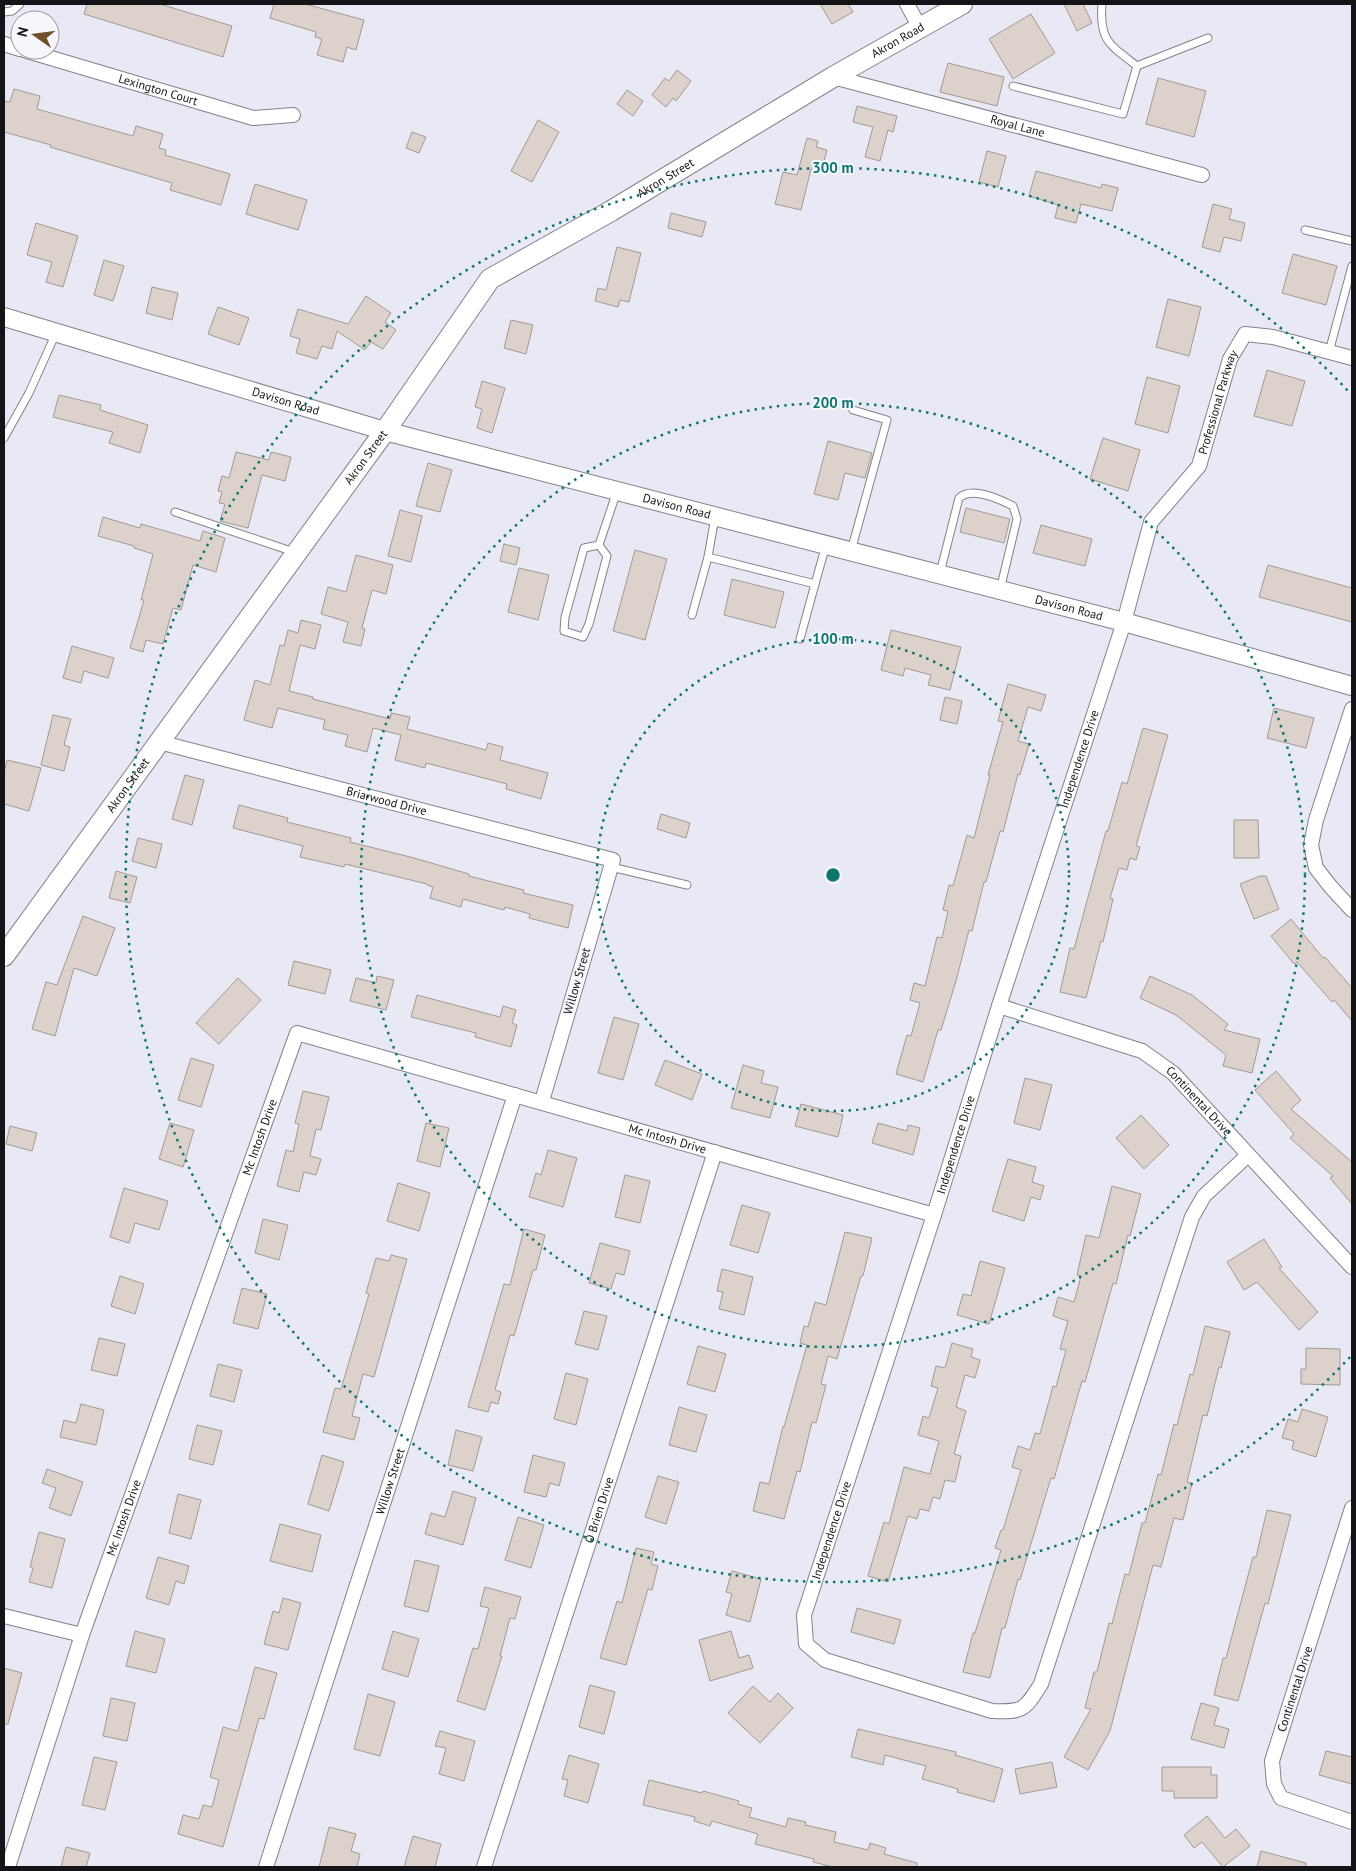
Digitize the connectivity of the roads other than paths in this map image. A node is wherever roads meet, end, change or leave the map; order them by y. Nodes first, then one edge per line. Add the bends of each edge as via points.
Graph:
1 (20, 4) edge
2 (907, 4) edge
3 (962, 4) edge
4 (1102, 4) edge
5 (4, 12) edge
6 (920, 28) junction
7 (1208, 38) dead end
8 (58, 60) edge
9 (1137, 66) junction
10 (833, 77) junction
11 (1013, 86) dead end
12 (293, 115) dead end
13 (1202, 175) dead end
14 (1305, 230) dead end
15 (1352, 241) edge
16 (1352, 266) edge
17 (4, 317) edge
18 (56, 333) junction
19 (1329, 352) junction
20 (1352, 358) edge
21 (853, 410) dead end
22 (385, 431) junction
23 (4, 438) edge
24 (617, 491) junction
25 (175, 512) dead end
26 (715, 516) junction
27 (599, 545) junction
28 (826, 545) junction
29 (851, 552) junction
30 (297, 553) junction
31 (708, 556) junction
32 (940, 575) junction
33 (815, 584) junction
34 (999, 590) junction
35 (692, 615) dead end
36 (1124, 622) junction
37 (800, 639) dead end
38 (1352, 686) edge
39 (1352, 709) edge
40 (159, 742) junction
41 (612, 864) junction
42 (686, 885) dead end
43 (1352, 910) edge
44 (4, 956) edge
45 (999, 1006) junction
46 (515, 1095) junction
47 (542, 1101) junction
48 (715, 1152) junction
49 (1248, 1155) junction
50 (934, 1214) junction
51 (1352, 1267) edge
52 (1352, 1508) edge
53 (4, 1616) edge
54 (82, 1636) junction
55 (1352, 1822) edge
56 (8, 1867) edge
57 (266, 1867) edge
58 (484, 1867) edge

1 - 5 lane via 12,11
2 - 6 street
3 - 6 main road, Akron Road
4 - 9 lane via 1100,21 1108,44
6 - 10 main road, Akron Road
7 - 9 lane
8 - 12 street, Lexington Court via 253,118
9 - 11 lane via 1124,114
10 - 13 street, Royal Lane
10 - 22 main road, Akron Street via 611,211 490,279
14 - 15 lane
16 - 19 lane
17 - 18 street, Davison Road
18 - 22 street, Davison Road
18 - 23 lane
19 - 20 street, Professional Parkway
19 - 36 street, Professional Parkway via 1273,337 1245,334 1230,359 1200,466 1151,522
21 - 29 lane via 887,420
22 - 24 street, Davison Road
22 - 30 main road, Akron Street
24 - 26 street, Davison Road
24 - 27 lane
25 - 30 lane
26 - 28 street, Davison Road
26 - 31 lane
27 - 27 lane via 584,548 565,618 564,631 583,637 607,556
28 - 29 street, Davison Road
28 - 33 lane
29 - 32 street, Davison Road
30 - 40 main road, Akron Street
31 - 33 lane
31 - 35 lane
32 - 34 street, Davison Road
32 - 34 lane via 960,498 963,494 977,494 1006,502 1016,511 1016,528
33 - 37 lane
34 - 36 street, Davison Road
36 - 38 street, Davison Road
36 - 45 street, Independence Drive
39 - 43 street via 1316,820 1311,846 1316,868
40 - 41 street, Briarwood Drive
40 - 44 main road, Akron Street
41 - 42 lane
41 - 47 street, Willow Street
45 - 49 street, Continental Drive via 1142,1050 1173,1072
45 - 50 street, Independence Drive
46 - 47 street, Mc Intosh Drive
46 - 54 street, Mc Intosh Drive via 297,1033
46 - 57 street, Willow Street
47 - 48 street, Mc Intosh Drive
48 - 50 street, Mc Intosh Drive
48 - 58 street, O Brien Drive
49 - 50 street, Independence Drive via 1204,1196 1192,1218 1040,1684 1029,1702 1016,1711 992,1711 825,1660 806,1644 804,1615
49 - 51 street, Continental Drive
52 - 55 street, Continental Drive via 1272,1761 1274,1784 1281,1798
53 - 54 street
54 - 56 street, Mc Intosh Drive

